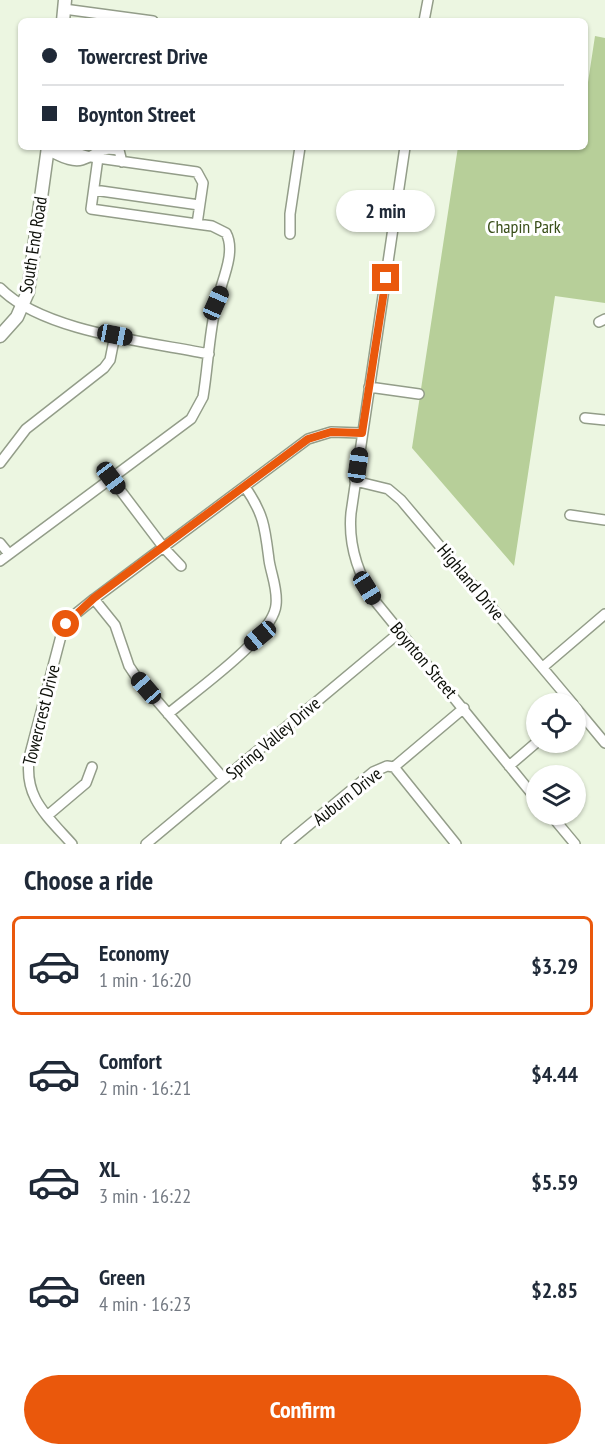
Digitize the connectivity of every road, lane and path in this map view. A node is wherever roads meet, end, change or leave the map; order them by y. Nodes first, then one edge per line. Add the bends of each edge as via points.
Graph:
1 (428, 0) edge
2 (64, 10) edge
3 (129, 18) edge
4 (425, 18) edge
5 (71, 150) edge
6 (98, 150) edge
7 (115, 150) edge
8 (300, 150) edge
9 (405, 150) edge
10 (50, 151) edge
11 (86, 157) junction
12 (98, 158) junction
13 (122, 162) junction
14 (94, 190) junction
15 (199, 205) junction
16 (197, 224) junction
17 (290, 234) dead end
18 (0, 288) edge
19 (23, 305) junction
20 (115, 335) junction
21 (0, 336) edge
22 (209, 354) junction
23 (369, 387) junction
24 (419, 394) dead end
25 (585, 418) dead end
26 (605, 420) edge
27 (362, 433) junction
28 (0, 463) edge
29 (111, 478) junction
30 (356, 481) junction
31 (245, 487) junction
32 (570, 515) dead end
33 (605, 520) edge
34 (0, 543) edge
35 (164, 548) junction
36 (9, 554) junction
37 (0, 561) edge
38 (181, 566) dead end
39 (94, 598) junction
40 (605, 614) edge
41 (400, 632) junction
42 (543, 667) junction
43 (563, 693) edge
44 (464, 708) junction
45 (168, 714) junction
46 (586, 721) edge
47 (605, 743) edge
48 (526, 751) edge
49 (508, 766) junction
50 (92, 767) dead end
51 (394, 767) junction
52 (224, 779) junction
53 (526, 787) edge
54 (47, 816) junction
55 (559, 825) edge
56 (72, 844) edge
57 (146, 844) edge
58 (286, 844) edge
59 (456, 844) edge
60 (575, 844) edge

1 - 4 street
2 - 3 street
5 - 11 street
6 - 11 street
7 - 13 street via 122,152
8 - 17 street
9 - 23 street, Boynton Street
10 - 19 main road, South End Road via 32,274
11 - 12 street
12 - 13 street
12 - 14 street
13 - 15 street via 197,172 202,178
14 - 15 street
14 - 16 street via 91,209
15 - 16 street
16 - 22 street via 220,229 229,239
18 - 19 street
19 - 20 street via 66,324
19 - 21 main road, South End Road
20 - 22 street
20 - 28 street via 110,360 104,368 26,429
22 - 29 street via 198,410
23 - 24 street
23 - 27 street, Boynton Street
25 - 26 street
27 - 30 street, Boynton Street
27 - 31 street, Towercrest Drive via 331,432 308,439
29 - 35 street
29 - 36 street
30 - 41 street, Boynton Street via 350,523 356,561 371,594
30 - 42 street, Highland Drive via 388,489 401,500
31 - 35 street, Towercrest Drive
31 - 45 street via 264,519 277,597 275,612 260,636
32 - 33 street
34 - 36 street
35 - 38 street
35 - 39 street, Towercrest Drive
36 - 37 street
39 - 45 street via 115,625 129,666
39 - 54 street, Towercrest Drive via 73,615 62,632 30,754 29,785
40 - 42 street
41 - 44 street, Boynton Street
41 - 52 street, Spring Valley Drive
42 - 43 street, Highland Drive
44 - 49 street, Boynton Street
44 - 51 street, Auburn Drive
45 - 52 street
46 - 47 street, Highland Drive
48 - 49 street
49 - 53 street, Boynton Street
50 - 54 street via 86,783
51 - 58 street, Auburn Drive via 380,767
51 - 59 street
52 - 57 street, Spring Valley Drive
54 - 56 street, Towercrest Drive
55 - 60 street

